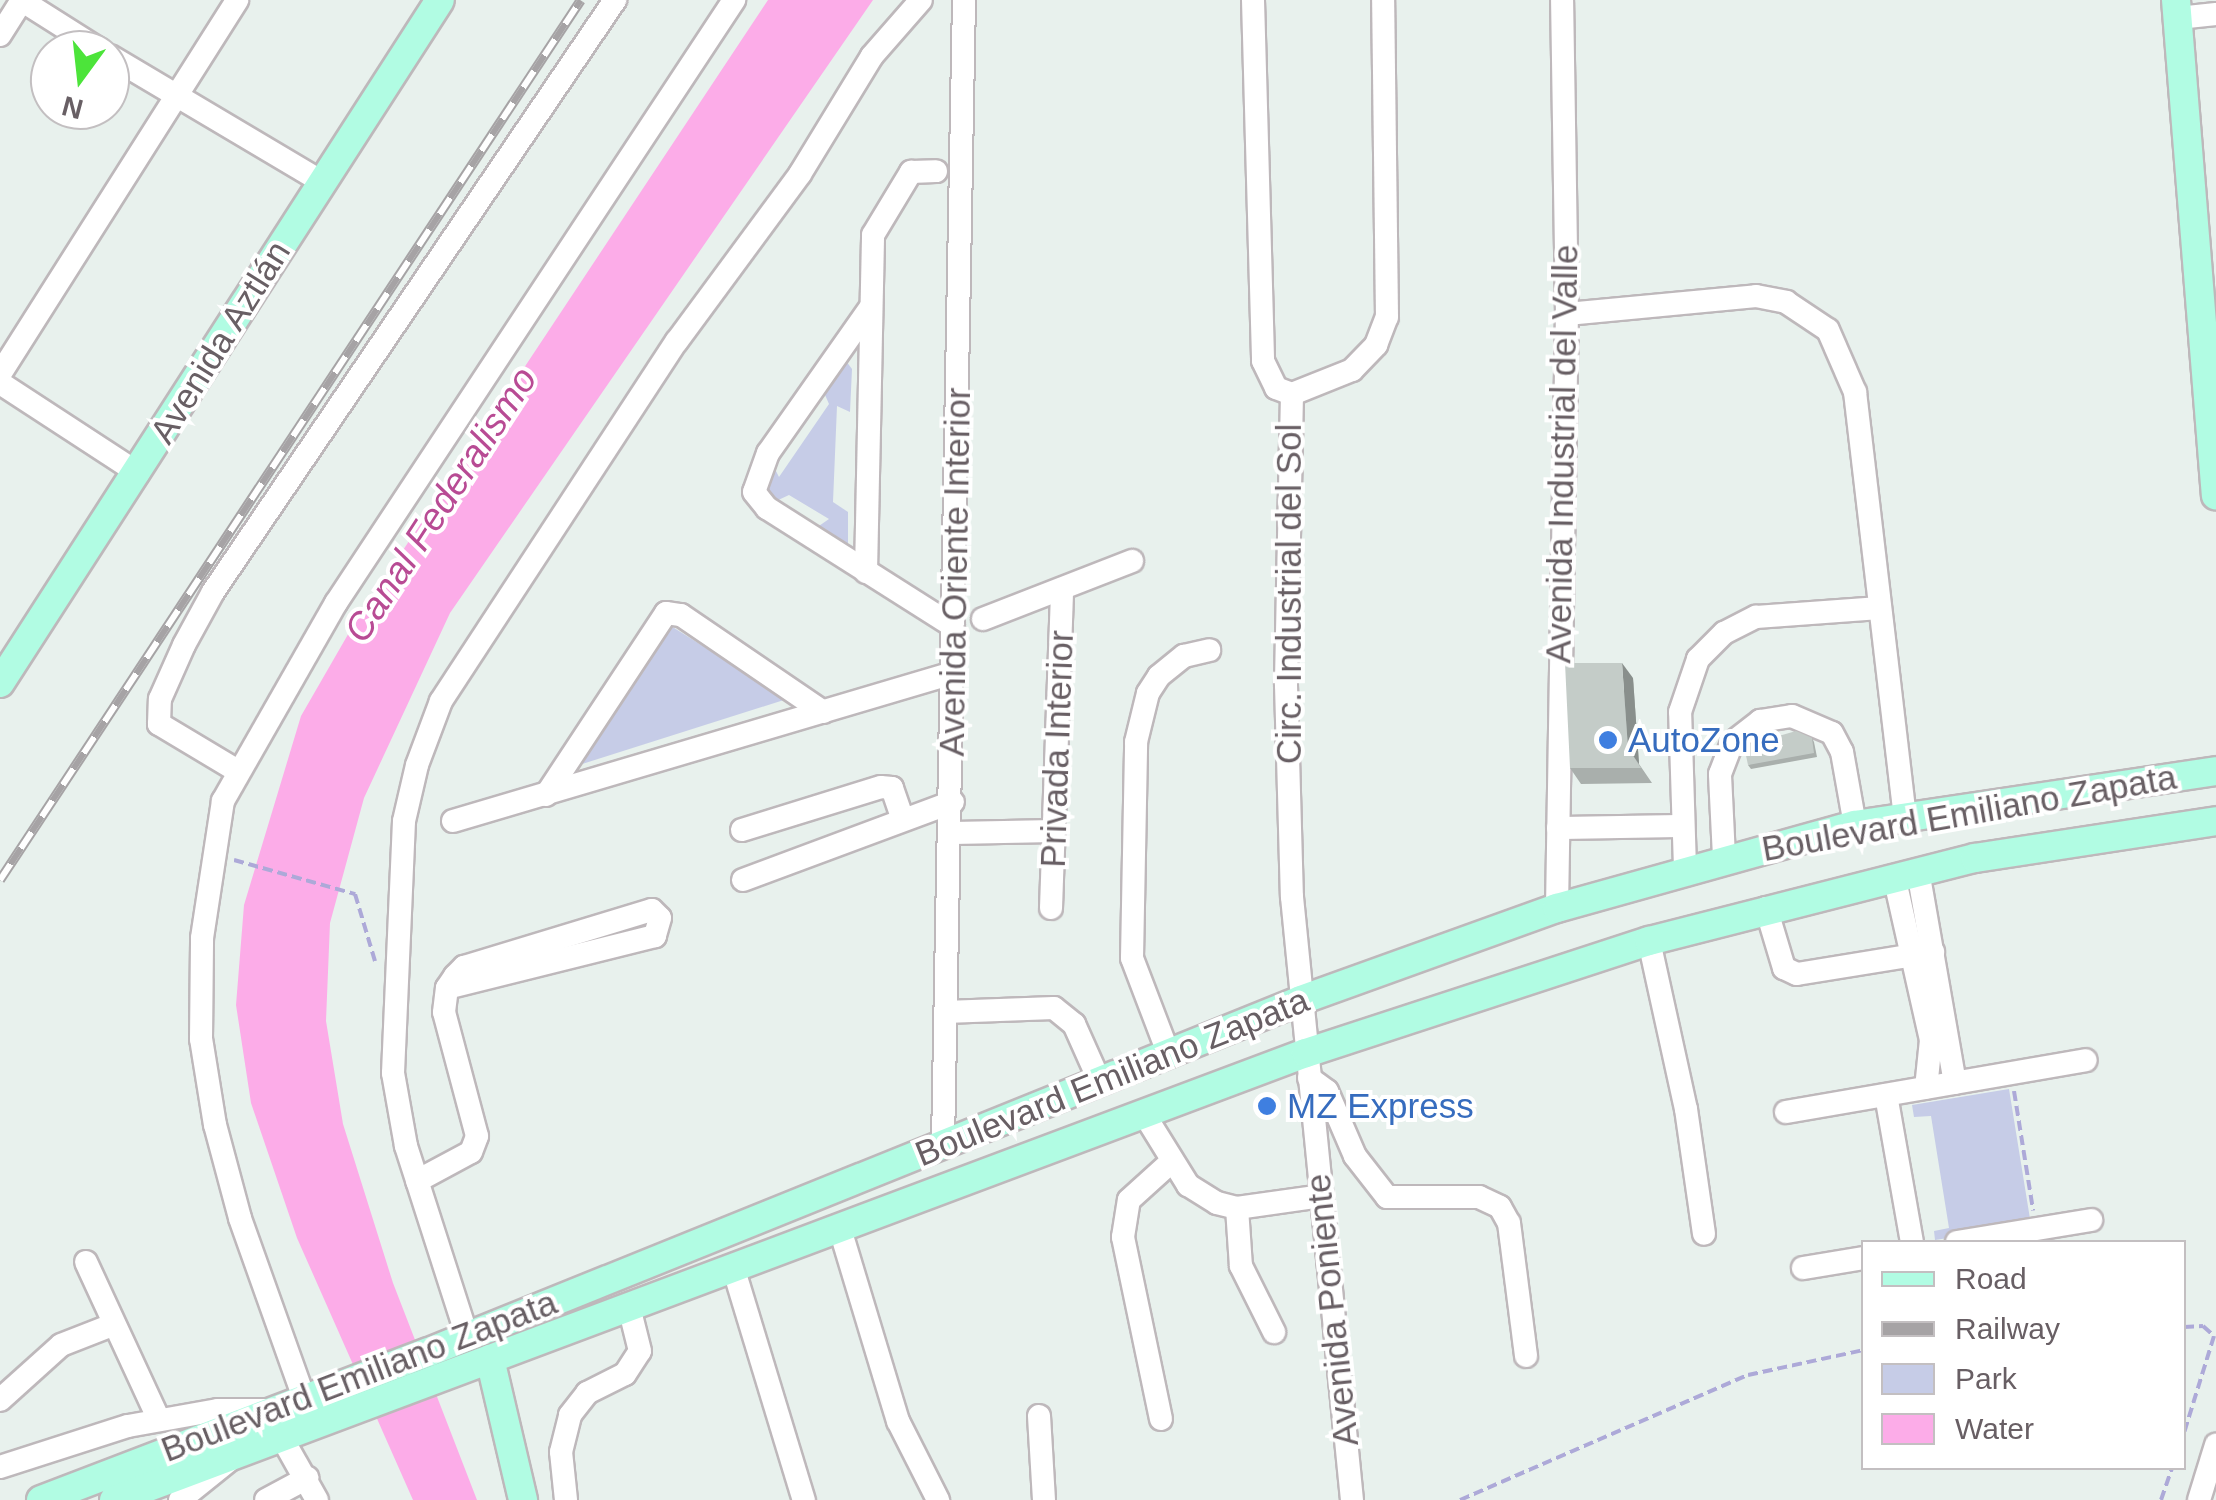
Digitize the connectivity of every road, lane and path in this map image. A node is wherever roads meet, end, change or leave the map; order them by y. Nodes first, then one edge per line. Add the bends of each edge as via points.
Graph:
1 (22, 0) edge
2 (237, 0) edge
3 (440, 0) edge
4 (615, 0) edge
5 (734, 0) edge
6 (921, 0) edge
7 (964, 0) edge
8 (1252, 0) edge
9 (1383, 0) edge
10 (1562, 0) edge
11 (2177, 9) edge
12 (2216, 14) edge
13 (69, 30) edge
14 (0, 35) edge
15 (130, 68) edge
16 (177, 96) junction
17 (936, 171) dead end
18 (322, 182) junction
19 (870, 308) junction
20 (1568, 314) junction
21 (2208, 346) edge
22 (0, 374) edge
23 (0, 383) edge
24 (1292, 394) junction
25 (138, 473) junction
26 (2216, 495) edge
27 (1132, 561) dead end
28 (866, 572) junction
29 (1062, 590) junction
30 (1880, 608) junction
31 (983, 619) dead end
32 (953, 626) junction
33 (1209, 650) dead end
34 (953, 673) junction
35 (0, 684) edge
36 (823, 712) junction
37 (236, 770) junction
38 (2216, 771) edge
39 (546, 796) junction
40 (953, 802) junction
41 (1906, 816) junction
42 (902, 817) junction
43 (453, 821) dead end
44 (2216, 821) edge
45 (1856, 825) junction
46 (1683, 826) junction
47 (1558, 828) junction
48 (742, 830) dead end
49 (1054, 831) junction
50 (953, 832) junction
51 (1724, 857) junction
52 (232, 859) dead end
53 (1685, 868) junction
54 (1906, 874) junction
55 (743, 880) dead end
56 (1052, 908) dead end
57 (1557, 908) junction
58 (1766, 908) junction
59 (1649, 941) junction
60 (558, 949) dead end
61 (1922, 953) junction
62 (396, 998) junction
63 (1300, 1000) junction
64 (945, 1012) junction
65 (1169, 1055) junction
66 (2086, 1060) dead end
67 (1307, 1065) junction
68 (2011, 1073) junction
69 (1100, 1082) junction
70 (1954, 1083) junction
71 (1926, 1088) junction
72 (1886, 1094) junction
73 (1786, 1112) dead end
74 (1144, 1114) junction
75 (943, 1144) junction
76 (1171, 1162) junction
77 (418, 1181) junction
78 (1321, 1196) junction
79 (1238, 1208) junction
80 (2091, 1220) dead end
81 (840, 1229) junction
82 (2037, 1229) junction
83 (1704, 1234) dead end
84 (1912, 1240) edge
85 (1969, 1240) edge
86 (1861, 1258) edge
87 (86, 1262) dead end
88 (733, 1266) junction
89 (1803, 1268) dead end
90 (629, 1307) junction
91 (112, 1326) junction
92 (2186, 1328) edge
93 (1274, 1332) dead end
94 (468, 1336) junction
95 (1861, 1351) edge
96 (2213, 1354) edge
97 (1526, 1356) dead end
98 (490, 1358) junction
99 (304, 1398) junction
100 (0, 1400) edge
101 (270, 1410) junction
102 (1039, 1416) dead end
103 (1161, 1419) dead end
104 (159, 1420) junction
105 (2186, 1428) edge
106 (282, 1438) junction
107 (2216, 1445) edge
108 (236, 1454) junction
109 (0, 1467) edge
110 (2171, 1470) edge
111 (312, 1489) edge
112 (41, 1500) edge
113 (114, 1500) edge
114 (180, 1500) edge
115 (266, 1500) edge
116 (523, 1500) edge
117 (566, 1500) edge
118 (804, 1500) edge
119 (938, 1500) edge
120 (1044, 1500) edge
121 (1352, 1500) edge
122 (1460, 1500) edge
123 (2161, 1500) edge
124 (2199, 1500) edge

1 - 13 street
1 - 14 street
2 - 16 street
3 - 18 main road, Avenida Aztlán
4 - 37 street via 213,592 184,645 160,700 159,724
5 - 37 street via 336,603
6 - 62 street via 872,56 800,174 677,341 440,702 404,822
7 - 32 street, Avenida Oriente Interior
8 - 24 street via 1263,361 1276,388
9 - 24 street, Circ. Industrial del Sol via 1386,317 1376,345 1352,370
10 - 20 street, Avenida Industrial del Valle
11 - 12 street
11 - 21 main road
15 - 16 street
16 - 18 street
16 - 22 street
17 - 19 street via 910,172 876,225
18 - 25 main road, Avenida Aztlán
19 - 28 street
19 - 28 street via 768,452 754,484 761,503
20 - 30 street via 1756,296 1786,302 1820,322 1841,349 1854,392
20 - 47 street, Avenida Industrial del Valle
21 - 26 main road
23 - 25 street
24 - 63 street, Circ. Industrial del Sol via 1286,685
25 - 35 main road, Avenida Aztlán
27 - 29 street
28 - 32 street
29 - 31 street
29 - 49 street, Privada Interior
30 - 41 street
30 - 46 street via 1756,617 1710,645 1681,693
32 - 34 street, Avenida Oriente Interior
33 - 65 street via 1184,656 1159,676 1136,742 1132,958
34 - 36 street
34 - 40 street, Avenida Oriente Interior
36 - 39 street
36 - 39 street via 681,615 666,613
37 - 99 street via 211,852 202,1039 215,1125 240,1218
38 - 41 main road, Boulevard Emiliano Zapata
39 - 43 street
40 - 42 street
40 - 50 street, Avenida Oriente Interior
41 - 45 main road, Boulevard Emiliano Zapata
42 - 48 street via 892,788 881,786
42 - 55 street via 865,838
44 - 54 main road, Boulevard Emiliano Zapata
45 - 51 main road, Boulevard Emiliano Zapata
45 - 51 street via 1832,733 1792,716 1760,721 1732,743 1720,774
46 - 47 street
46 - 53 street
47 - 57 street, Avenida Industrial del Valle
49 - 50 street
49 - 56 street, Privada Interior
50 - 64 street, Avenida Oriente Interior
51 - 53 main road, Boulevard Emiliano Zapata
52 - 62 path via 355,894 385,994
53 - 57 main road, Boulevard Emiliano Zapata
54 - 58 main road, Boulevard Emiliano Zapata
54 - 61 street
57 - 63 main road, Boulevard Emiliano Zapata
58 - 59 main road, Boulevard Emiliano Zapata
58 - 61 street via 1778,956 1790,972
59 - 67 main road, Boulevard Emiliano Zapata
59 - 83 street via 1686,1109
60 - 77 street via 447,988 446,1030 477,1136 471,1152
61 - 70 street
61 - 71 street via 1931,1040
62 - 77 street via 394,1073
63 - 65 main road, Boulevard Emiliano Zapata
63 - 67 street, Avenida Poniente
64 - 69 street via 1054,1008 1074,1024
64 - 75 street, Avenida Oriente Interior
65 - 69 main road, Boulevard Emiliano Zapata
66 - 68 street
67 - 74 main road, Boulevard Emiliano Zapata
67 - 78 street, Avenida Poniente
67 - 97 street via 1327,1091 1355,1156 1387,1197 1480,1197 1500,1207 1510,1223
68 - 70 street
68 - 82 path
69 - 75 main road, Boulevard Emiliano Zapata
70 - 71 street
71 - 72 street
72 - 73 street
72 - 84 street
74 - 76 street
74 - 81 main road, Boulevard Emiliano Zapata
75 - 94 main road, Boulevard Emiliano Zapata
76 - 79 street via 1188,1186
76 - 103 street via 1129,1200 1123,1238
77 - 94 street
78 - 79 street
78 - 121 street, Avenida Poniente
79 - 93 street via 1241,1266
80 - 82 street
81 - 88 main road, Boulevard Emiliano Zapata
81 - 119 street via 898,1421
82 - 85 street
86 - 89 street
87 - 91 street
88 - 90 main road, Boulevard Emiliano Zapata
88 - 118 street
90 - 98 main road, Boulevard Emiliano Zapata
90 - 117 street via 640,1351 625,1374 587,1393 570,1415 561,1452
91 - 100 street via 61,1345
91 - 104 street
92 - 96 path via 2212,1329
94 - 99 main road, Boulevard Emiliano Zapata
95 - 122 path via 1748,1375
96 - 105 path
98 - 106 main road, Boulevard Emiliano Zapata
98 - 116 main road
99 - 101 main road, Boulevard Emiliano Zapata
101 - 104 street
101 - 112 main road, Boulevard Emiliano Zapata
102 - 120 street
104 - 109 street
106 - 108 main road, Boulevard Emiliano Zapata
106 - 111 street
107 - 124 street
108 - 113 main road, Boulevard Emiliano Zapata
108 - 114 street
110 - 123 path
111 - 115 street

